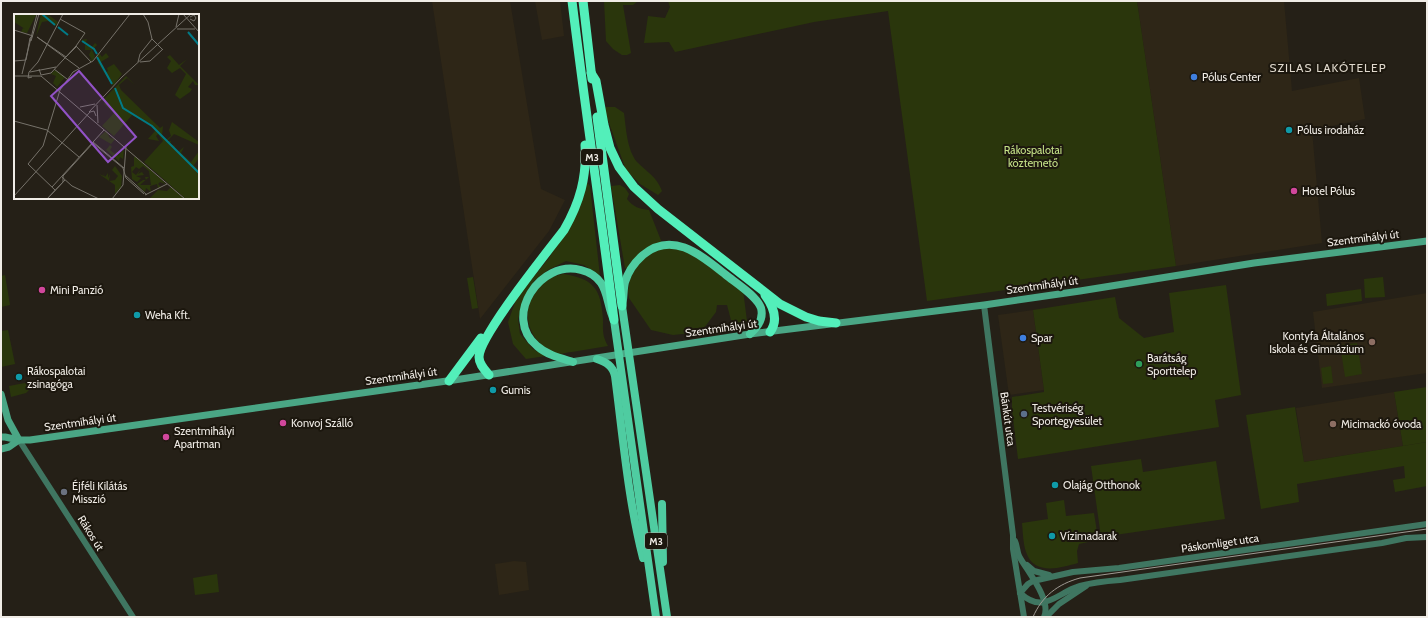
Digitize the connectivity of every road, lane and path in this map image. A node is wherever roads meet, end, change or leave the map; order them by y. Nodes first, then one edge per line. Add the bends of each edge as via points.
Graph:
1 (572, 1) edge
2 (583, 1) edge
3 (591, 73) junction
4 (584, 102) junction
5 (1427, 241) edge
6 (759, 288) junction
7 (984, 305) junction
8 (622, 306) junction
9 (614, 320) junction
10 (496, 322) junction
11 (836, 323) junction
12 (770, 332) junction
13 (750, 334) junction
14 (597, 359) junction
15 (573, 362) junction
16 (489, 375) junction
17 (449, 381) junction
18 (1, 394) edge
19 (1, 437) edge
20 (19, 440) junction
21 (1, 449) edge
22 (662, 504) dead end
23 (1427, 524) edge
24 (1013, 535) junction
25 (1427, 536) edge
26 (1023, 562) junction
27 (1056, 575) junction
28 (1034, 581) junction
29 (1092, 583) junction
30 (1020, 593) junction
31 (654, 599) junction
32 (664, 599) junction
33 (1046, 603) junction
34 (133, 617) edge
35 (656, 617) edge
36 (667, 617) edge
37 (1024, 617) edge
38 (1045, 617) edge

1 - 4 highway, M3
2 - 3 highway, M3
3 - 6 highway via 596,81 610,148 625,177 658,209
3 - 8 highway, M3
4 - 9 highway, M3
4 - 10 highway via 582,119 585,169 577,206 564,230
5 - 7 main road, Szentmihályi út via 1254,263
6 - 11 highway via 792,310 819,321
6 - 12 highway via 774,312 774,325
7 - 11 main road, Szentmihályi út
7 - 24 street, Bánkút utca
8 - 13 main road via 625,281 639,258 656,247 675,245 694,252 757,300 762,309 762,318
8 - 32 main road, M3
9 - 15 main road via 601,283 587,272 570,268 558,270 538,283 526,301 526,334 537,347 557,358
9 - 31 main road, M3
10 - 16 highway via 481,347 479,357 480,365
10 - 17 highway
11 - 12 main road, Szentmihályi út
12 - 13 main road, Szentmihályi út
13 - 14 main road, Szentmihályi út
14 - 15 main road, Szentmihályi út
14 - 31 main road via 611,366 616,376 638,539
15 - 16 main road, Szentmihályi út
16 - 17 main road, Szentmihályi út
17 - 20 main road, Szentmihályi út via 206,414 123,428
18 - 20 main road via 8,420
19 - 20 main road
20 - 21 main road
20 - 34 street, Rákos út
22 - 32 main road
23 - 27 street, Páskomliget utca
24 - 26 street, Bánkút utca
24 - 30 street, Bánkút utca
25 - 29 street, Páskomliget utca
26 - 27 street via 1034,571
26 - 28 street, Bánkút utca
27 - 28 street, Páskomliget utca
28 - 30 street, Páskomliget utca
28 - 33 street, Bánkút utca
29 - 33 street, Páskomliget utca via 1074,588
29 - 38 street, Páskomliget utca via 1059,604
30 - 33 street via 1031,602
30 - 37 street, Bánkút utca
31 - 35 main road, M3
32 - 36 main road, M3
33 - 38 street

